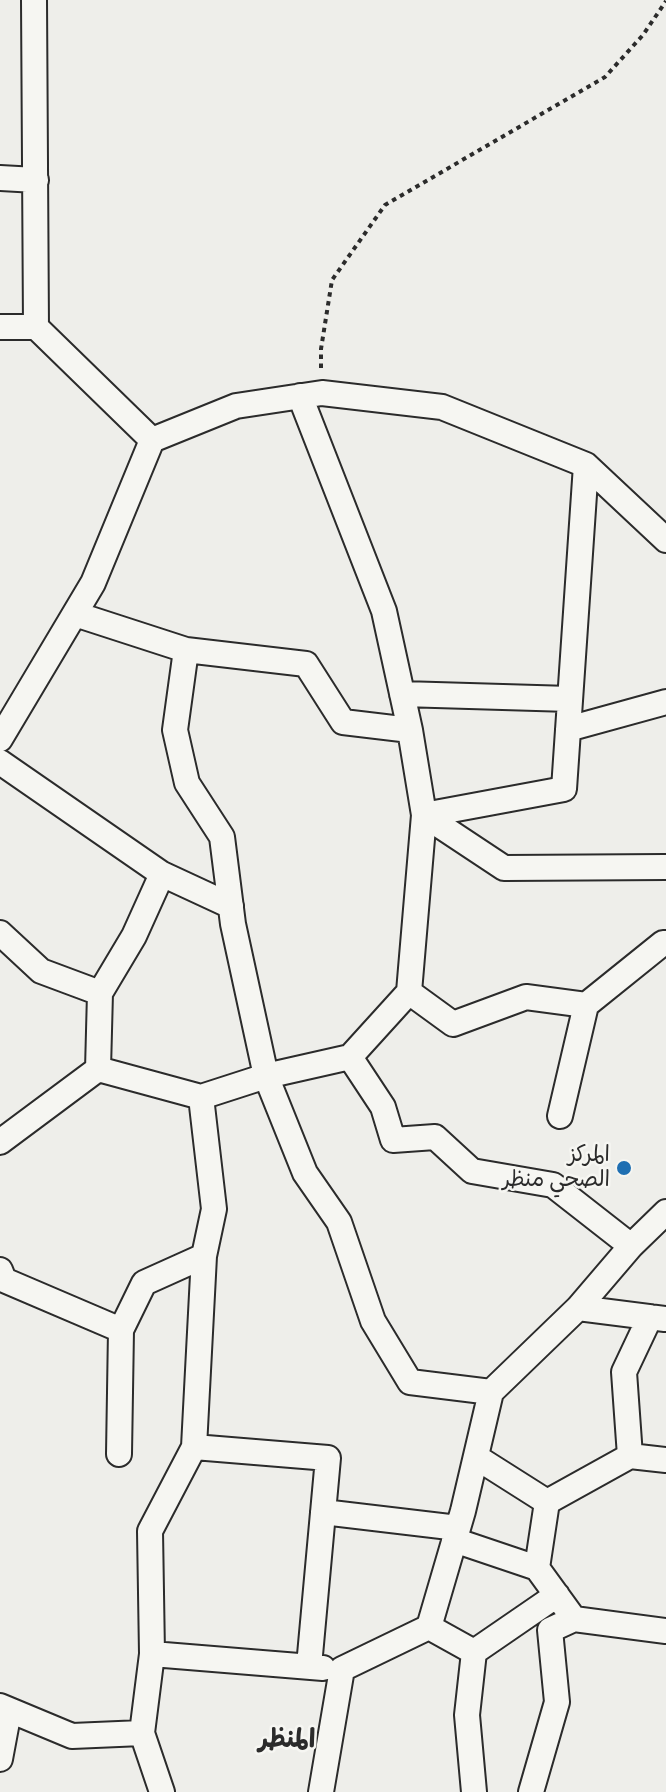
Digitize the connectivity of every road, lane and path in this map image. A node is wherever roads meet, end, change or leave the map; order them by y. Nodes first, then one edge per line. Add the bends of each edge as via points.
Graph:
1 (34, 0) edge
2 (666, 1) edge
3 (0, 178) edge
4 (36, 180) junction
5 (0, 327) edge
6 (36, 327) junction
7 (311, 395) junction
8 (152, 440) junction
9 (586, 465) junction
10 (666, 540) edge
11 (75, 614) junction
12 (186, 650) junction
13 (402, 694) junction
14 (570, 699) junction
15 (666, 702) edge
16 (568, 729) junction
17 (410, 730) junction
18 (0, 739) edge
19 (0, 762) edge
20 (424, 815) junction
21 (666, 867) edge
22 (162, 874) junction
23 (231, 906) junction
24 (0, 933) edge
25 (666, 943) edge
26 (409, 992) junction
27 (100, 993) junction
28 (586, 1005) junction
29 (350, 1057) junction
30 (98, 1069) junction
31 (266, 1076) junction
32 (201, 1097) junction
33 (560, 1116) dead end
34 (0, 1142) edge
35 (666, 1212) edge
36 (631, 1246) junction
37 (204, 1256) junction
38 (0, 1270) edge
39 (578, 1308) junction
40 (658, 1318) edge
41 (121, 1329) junction
42 (491, 1392) junction
43 (194, 1447) junction
44 (119, 1454) dead end
45 (630, 1456) junction
46 (476, 1457) junction
47 (666, 1460) edge
48 (547, 1502) junction
49 (323, 1512) junction
50 (456, 1534) junction
51 (537, 1568) junction
52 (557, 1595) junction
53 (574, 1619) junction
54 (429, 1627) junction
55 (666, 1631) edge
56 (474, 1652) junction
57 (152, 1654) junction
58 (309, 1666) junction
59 (342, 1669) junction
60 (4, 1708) edge
61 (142, 1733) junction
62 (0, 1759) edge
63 (162, 1792) edge
64 (321, 1792) edge
65 (474, 1792) edge
66 (531, 1792) edge

1 - 4 street
2 - 7 path via 644,35 605,77 385,205 332,280
3 - 4 street
4 - 6 street
5 - 6 street
6 - 8 street
7 - 8 street via 236,406
7 - 9 street via 442,407
7 - 13 street via 384,611
8 - 11 street via 93,584
9 - 10 street
9 - 14 street
11 - 12 street
11 - 18 street
12 - 17 street via 306,664 343,722
12 - 23 street via 175,730 187,783 222,837
13 - 14 street
13 - 17 street
14 - 16 street
15 - 16 street
16 - 20 street via 564,789
17 - 20 street
19 - 22 street
20 - 21 street via 504,868
20 - 26 street
22 - 23 street
22 - 27 street via 134,936
23 - 31 street
24 - 27 street via 41,971
25 - 28 street
26 - 28 street via 453,1023 526,997
26 - 29 street
27 - 30 street
28 - 33 street
29 - 31 street
29 - 36 street via 383,1107 393,1140 435,1137 472,1171 553,1185
30 - 32 street
30 - 34 street
31 - 32 street
31 - 42 street via 305,1173 339,1222 373,1321 410,1382
32 - 37 street via 214,1209
35 - 36 street
36 - 39 street
37 - 41 street via 144,1283
37 - 43 street
38 - 41 street via 4,1280
39 - 40 street
39 - 42 street
40 - 45 street via 624,1372
41 - 44 street
42 - 46 street
43 - 49 street via 328,1458
43 - 57 street via 150,1531
45 - 47 street
45 - 48 street
46 - 48 street
46 - 50 street
48 - 51 street
49 - 50 street
49 - 58 street
50 - 51 street
50 - 54 street
51 - 52 street
52 - 53 street
52 - 56 street
53 - 55 street
53 - 66 street via 550,1630 557,1702
54 - 56 street
54 - 59 street
56 - 65 street via 467,1715
57 - 58 street
57 - 61 street
58 - 59 street
59 - 64 street
60 - 61 street via 72,1736
60 - 62 street
61 - 63 street

